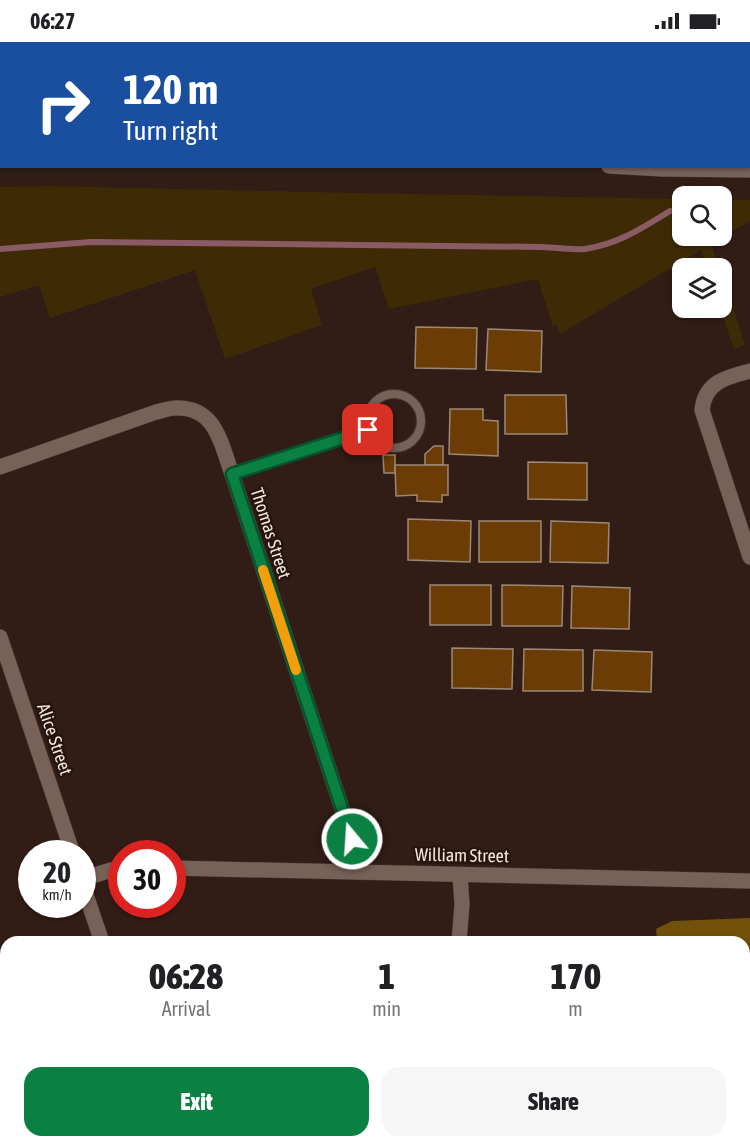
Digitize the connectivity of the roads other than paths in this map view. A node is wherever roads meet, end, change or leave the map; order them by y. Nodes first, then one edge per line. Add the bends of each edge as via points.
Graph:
1 (644, 168) edge
2 (750, 170) edge
3 (750, 371) edge
4 (368, 430) junction
5 (0, 467) edge
6 (232, 474) junction
7 (750, 557) edge
8 (0, 637) edge
9 (68, 840) edge
10 (186, 868) edge
11 (357, 872) junction
12 (460, 875) junction
13 (750, 881) edge
14 (94, 918) edge
15 (100, 936) edge
16 (459, 936) edge

1 - 2 street
3 - 7 street via 715,384 707,391 702,410
4 - 4 lane via 369,410 378,399 390,394 405,396 416,405 418,433 403,447 382,446
4 - 6 lane
5 - 6 street, Thomas Street via 174,408 198,411 208,418
6 - 11 street, Thomas Street via 352,839
8 - 9 street, Alice Street
10 - 11 street, William Street
11 - 12 street, William Street
12 - 13 street, William Street
12 - 16 street
14 - 15 street

